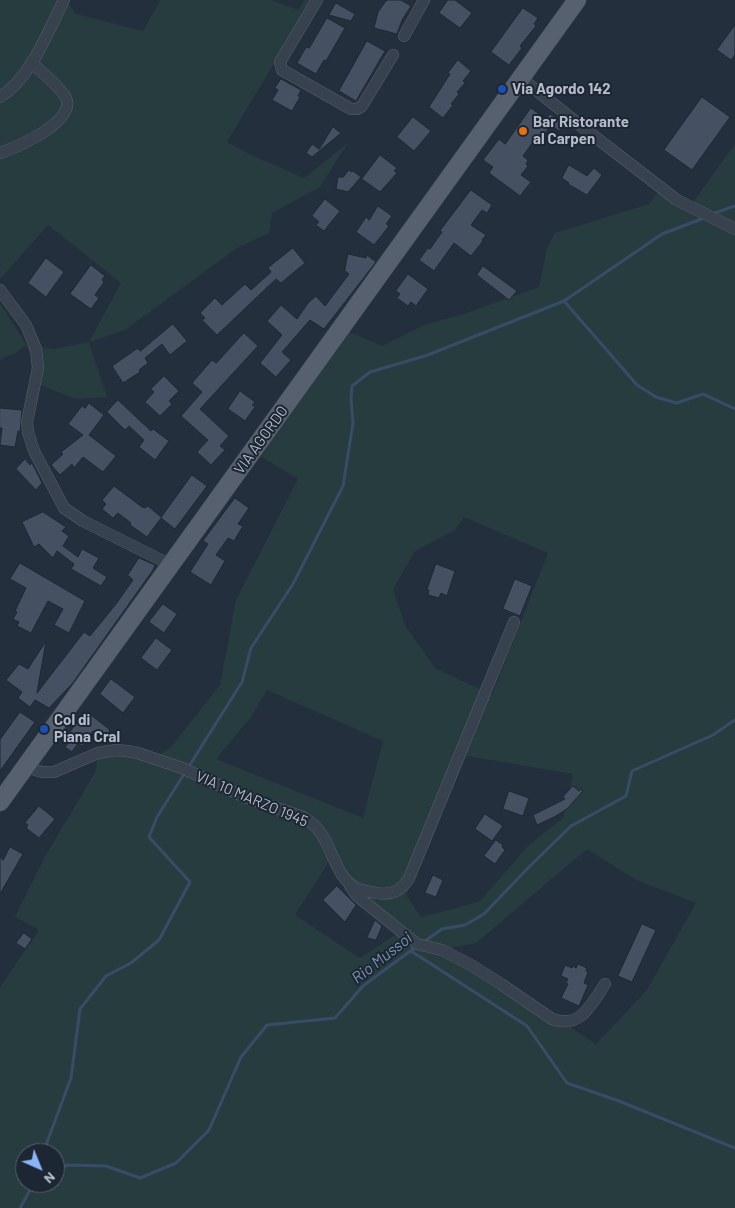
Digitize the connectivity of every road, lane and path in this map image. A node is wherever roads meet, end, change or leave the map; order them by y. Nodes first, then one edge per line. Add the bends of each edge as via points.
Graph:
1 (64, 0) edge
2 (317, 0) edge
3 (424, 0) edge
4 (577, 0) edge
5 (404, 36) dead end
6 (392, 55) dead end
7 (31, 62) junction
8 (521, 78) junction
9 (0, 96) edge
10 (0, 152) edge
11 (735, 229) edge
12 (0, 290) edge
13 (171, 565) junction
14 (514, 622) dead end
15 (26, 767) junction
16 (0, 802) edge
17 (346, 880) junction
18 (605, 984) dead end

1 - 7 street
2 - 6 street via 280,62 282,70 357,110
3 - 5 street
4 - 8 main road, VIA AGORDO
7 - 9 street via 18,80
7 - 10 street via 63,94 67,111 44,132
8 - 11 street via 677,200
8 - 13 main road, VIA AGORDO
12 - 13 street via 26,325 36,349 38,368 27,422 28,432 34,451 64,508
13 - 15 main road, VIA AGORDO
14 - 17 street via 405,884 395,892 380,894 360,889
15 - 16 main road, VIA AGORDO
15 - 17 street, VIA 10 MARZO 1945 via 54,772 98,753 116,750 138,753 182,768 310,822 321,833
17 - 18 street, VIA 10 MARZO 1945 via 357,896 420,945 442,950 471,965 552,1019 570,1021 585,1013

